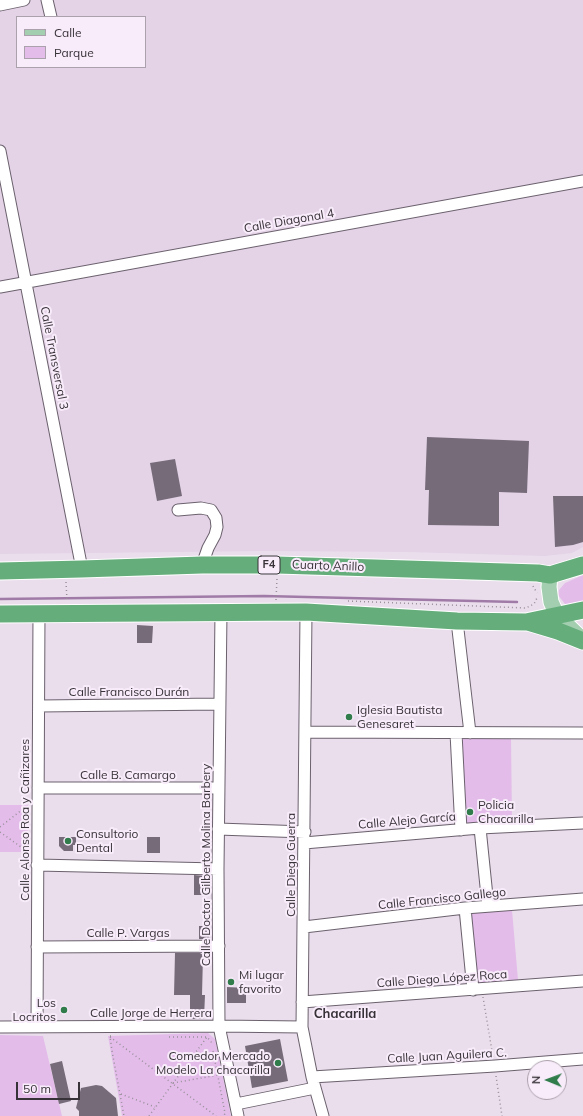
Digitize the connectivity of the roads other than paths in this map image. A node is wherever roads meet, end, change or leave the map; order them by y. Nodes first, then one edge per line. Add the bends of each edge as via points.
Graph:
1 (24, 0) edge
2 (47, 0) edge
3 (0, 5) edge
4 (50, 16) edge
5 (0, 151) edge
6 (583, 181) edge
7 (26, 282) junction
8 (0, 287) edge
9 (178, 510) dead end
10 (202, 565) junction
11 (583, 565) edge
12 (82, 569) junction
13 (0, 570) edge
14 (550, 575) junction
15 (583, 610) edge
16 (220, 612) junction
17 (306, 612) junction
18 (39, 613) junction
19 (0, 614) edge
20 (557, 615) junction
21 (457, 620) junction
22 (526, 622) junction
23 (583, 640) edge
24 (220, 704) junction
25 (39, 706) junction
26 (305, 732) junction
27 (456, 733) junction
28 (470, 733) junction
29 (583, 733) edge
30 (38, 788) junction
31 (219, 788) junction
32 (583, 823) edge
33 (480, 828) junction
34 (218, 829) junction
35 (461, 830) junction
36 (305, 832) junction
37 (304, 843) junction
38 (37, 865) junction
39 (218, 870) junction
40 (583, 899) edge
41 (488, 906) junction
42 (465, 908) junction
43 (304, 927) junction
44 (219, 946) junction
45 (37, 947) junction
46 (583, 981) edge
47 (478, 989) junction
48 (302, 1002) junction
49 (219, 1026) junction
50 (0, 1027) edge
51 (37, 1027) junction
52 (302, 1027) junction
53 (583, 1059) edge
54 (312, 1077) junction
55 (315, 1088) junction
56 (236, 1104) junction
57 (238, 1116) edge
58 (323, 1116) edge

1 - 3 street
2 - 4 street
5 - 7 street, Calle Transversal 3
6 - 7 street, Calle Diagonal 4
7 - 8 street, Calle Diagonal 4
7 - 12 street, Calle Transversal 3
9 - 10 street via 211,510 216,518 215,535
10 - 12 highway, Cuarto Anillo / F4
10 - 14 highway, Cuarto Anillo / F4 via 277,565
11 - 14 highway, Cuarto Anillo / F4
12 - 13 highway, Cuarto Anillo / F4
14 - 20 main road via 551,602
15 - 20 highway
16 - 17 highway
16 - 18 highway
16 - 24 street, Calle Doctor Gilberto Molina Barbery
17 - 21 highway
17 - 26 street, Calle Diego Guerra
18 - 19 highway
18 - 25 street, Calle Alonso Roa y Cañizares
20 - 22 highway
20 - 23 main road
21 - 22 highway
21 - 28 street
22 - 23 highway
24 - 25 street, Calle Francisco Durán
24 - 31 street, Calle Doctor Gilberto Molina Barbery
25 - 30 street, Calle Alonso Roa y Cañizares
26 - 27 street
26 - 36 street, Calle Diego Guerra
27 - 28 street
27 - 35 street
28 - 29 street
30 - 31 street, Calle B. Camargo
30 - 38 street, Calle Alonso Roa y Cañizares
31 - 34 street, Calle Doctor Gilberto Molina Barbery
32 - 33 street, Calle Alejo García
33 - 35 street, Calle Alejo García
33 - 41 street
34 - 36 street
34 - 39 street, Calle Doctor Gilberto Molina Barbery
35 - 37 street, Calle Alejo García
36 - 37 street, Calle Diego Guerra
37 - 43 street, Calle Diego Guerra
38 - 39 street
38 - 45 street, Calle Alonso Roa y Cañizares
39 - 44 street, Calle Doctor Gilberto Molina Barbery
40 - 41 street, Calle Francisco Gallego
41 - 42 street, Calle Francisco Gallego
42 - 43 street, Calle Francisco Gallego
42 - 47 street
43 - 48 street, Calle Diego Guerra
44 - 45 street, Calle P. Vargas
44 - 49 street, Calle Doctor Gilberto Molina Barbery
45 - 51 street, Calle Alonso Roa y Cañizares
46 - 47 street, Calle Diego López Roca
47 - 48 street, Calle Diego López Roca
48 - 52 street, Calle Diego Guerra
49 - 51 street, Calle Jorge de Herrera
49 - 52 street, Calle Jorge de Herrera
49 - 56 street, Calle Doctor Gilberto Molina Barbery
50 - 51 street, Calle Jorge de Herrera
52 - 54 street, Calle Diego Guerra
53 - 54 street, Calle Juan Aguilera C.
54 - 55 street, Calle Diego Guerra
55 - 56 street
55 - 58 street, Calle Diego Guerra
56 - 57 street, Calle Doctor Gilberto Molina Barbery

